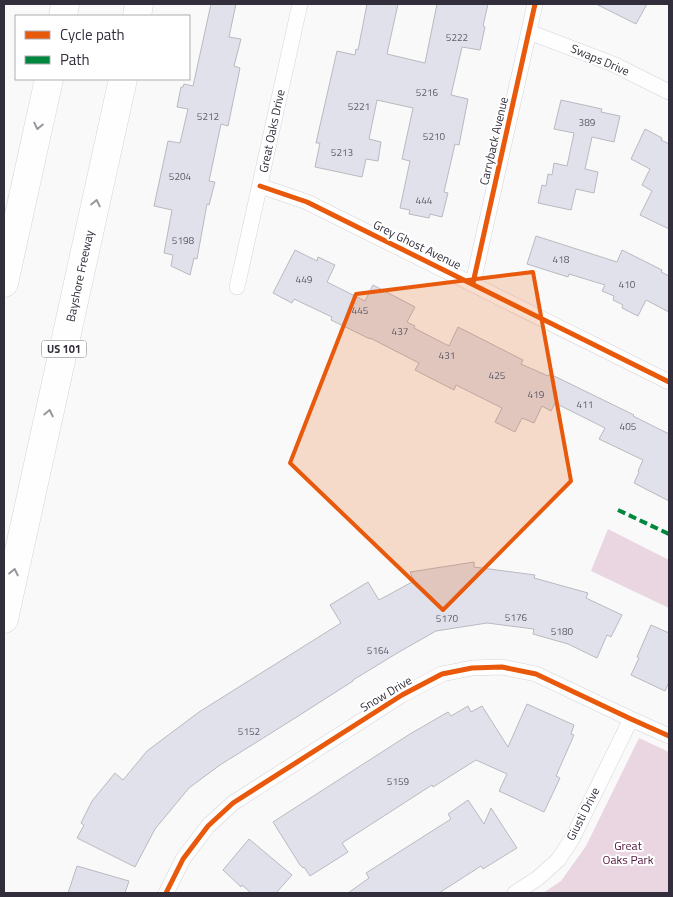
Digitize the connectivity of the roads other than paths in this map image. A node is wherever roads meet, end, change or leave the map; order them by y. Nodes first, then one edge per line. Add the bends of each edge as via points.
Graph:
1 (300, 4) edge
2 (535, 4) edge
3 (529, 32) junction
4 (49, 80) edge
5 (123, 80) edge
6 (669, 92) edge
7 (260, 186) junction
8 (4, 283) edge
9 (473, 284) junction
10 (237, 287) dead end
11 (669, 382) edge
12 (4, 619) edge
13 (630, 719) junction
14 (669, 736) edge
15 (166, 893) edge
16 (515, 893) edge

1 - 7 street, Great Oaks Drive
2 - 3 street, Carryback Avenue
3 - 6 street, Swaps Drive via 613,64
3 - 9 street, Carryback Avenue
4 -> 8 highway
12 -> 5 highway, Bayshore Freeway / US 101
7 - 9 street, Grey Ghost Avenue via 308,202
7 - 10 street, Great Oaks Drive
9 - 11 street, Grey Ghost Avenue
13 - 14 street, Snow Drive
13 - 15 street, Snow Drive via 536,674 502,667 442,674 402,695 232,803 208,826 183,860
13 - 16 street, Giusti Drive via 572,839 558,860

